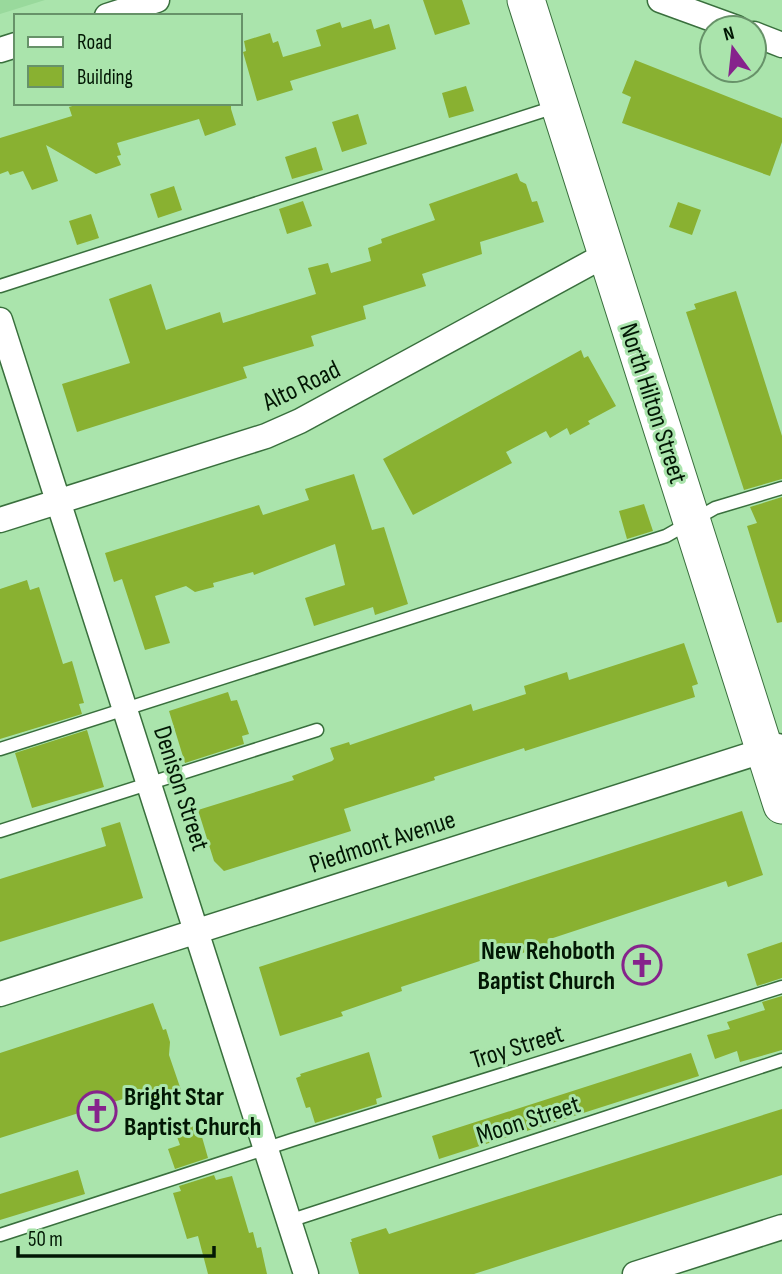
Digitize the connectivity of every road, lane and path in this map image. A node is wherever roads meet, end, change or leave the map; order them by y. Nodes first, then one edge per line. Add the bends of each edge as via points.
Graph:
1 (157, 0) edge
2 (526, 0) edge
3 (660, 0) edge
4 (113, 14) edge
5 (698, 14) edge
6 (559, 105) junction
7 (607, 254) junction
8 (0, 286) edge
9 (0, 320) edge
10 (782, 488) edge
11 (58, 502) junction
12 (0, 520) edge
13 (692, 523) junction
14 (126, 709) junction
15 (317, 730) dead end
16 (773, 748) edge
17 (0, 749) edge
18 (149, 783) junction
19 (782, 806) edge
20 (0, 831) edge
21 (196, 931) junction
22 (782, 987) edge
23 (0, 994) edge
24 (782, 1060) edge
25 (266, 1148) junction
26 (289, 1221) junction
27 (782, 1227) edge
28 (0, 1236) edge
29 (306, 1274) edge
30 (635, 1274) edge

1 - 4 street
2 - 6 main road, North Hilton Street
3 - 5 street
6 - 7 main road, North Hilton Street
6 - 8 lane
7 - 11 street, Alto Road via 300,421
7 - 13 main road, North Hilton Street
9 - 11 street, Denison Street
10 - 13 lane via 716,508
11 - 12 street, Alto Road
11 - 14 street, Denison Street
13 - 14 lane via 666,536
13 - 16 main road, North Hilton Street
14 - 17 lane
14 - 18 street, Denison Street
15 - 18 lane
16 - 19 main road, North Hilton Street
16 - 21 street, Piedmont Avenue
18 - 20 lane
18 - 21 street, Denison Street
21 - 23 street, Piedmont Avenue
21 - 25 street, Denison Street
22 - 25 lane, Troy Street
24 - 26 lane, Moon Street
25 - 26 street, Denison Street
25 - 28 lane, Troy Street
26 - 29 street, Denison Street
27 - 30 street

